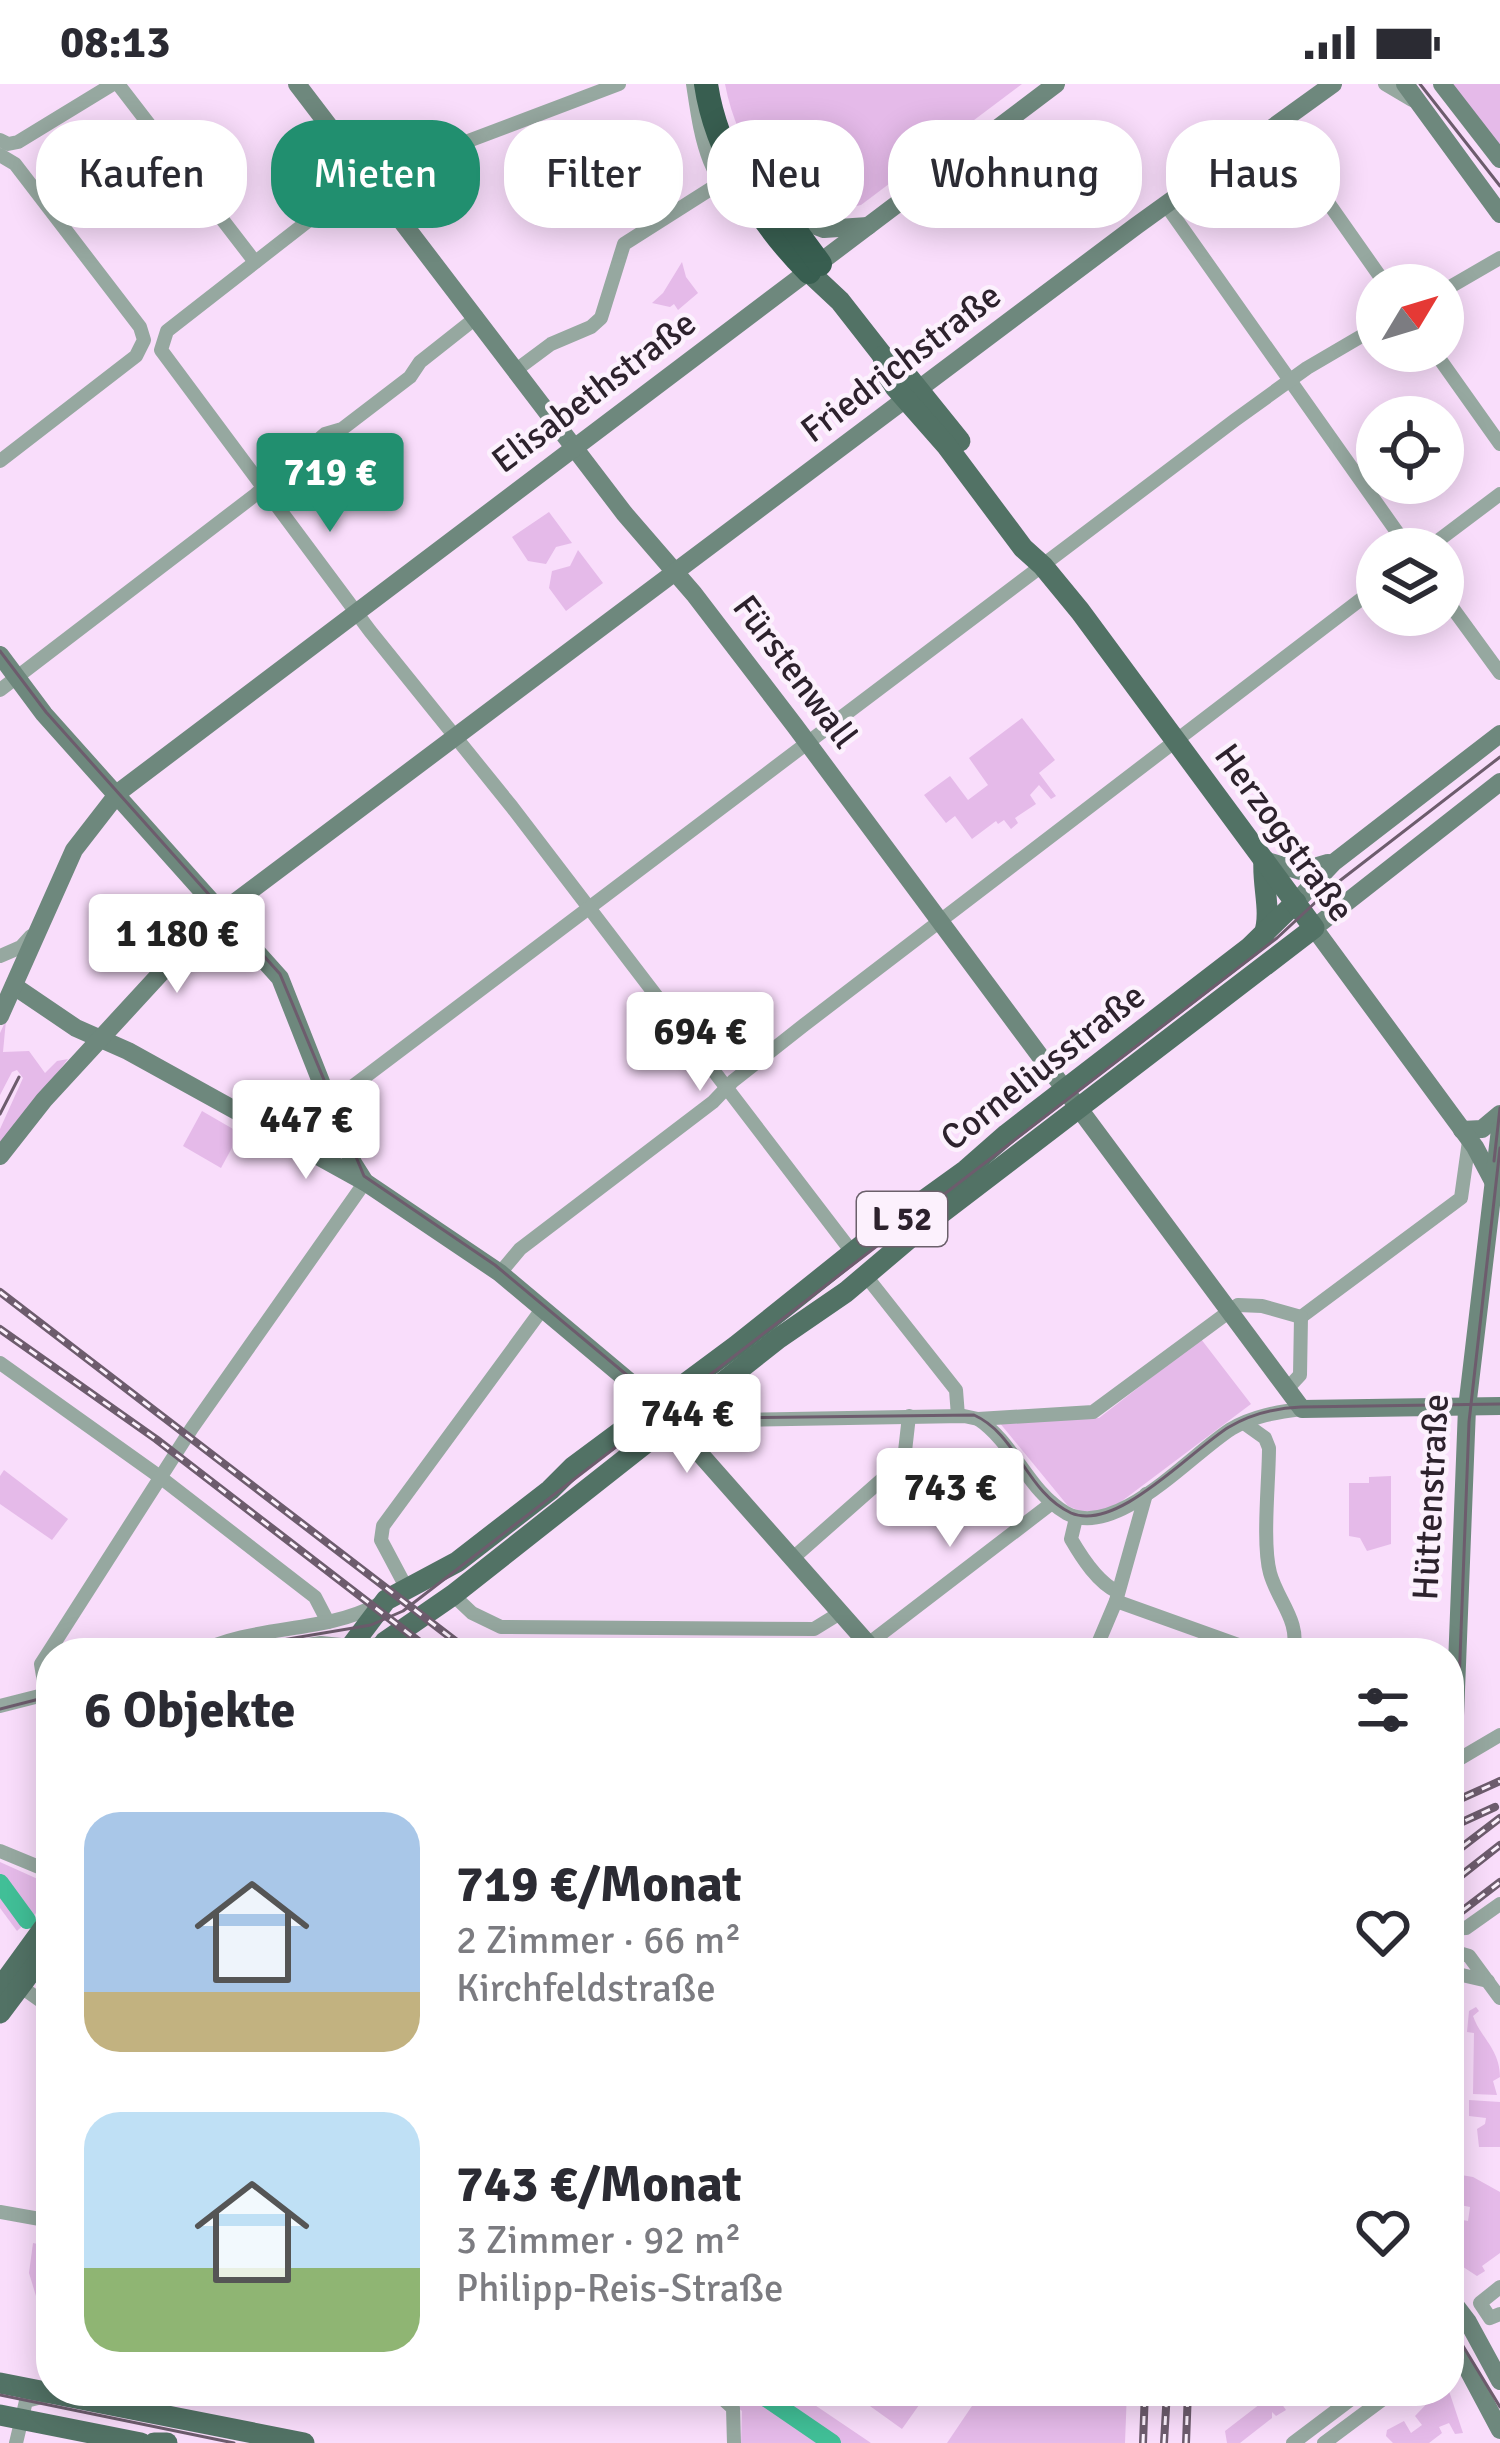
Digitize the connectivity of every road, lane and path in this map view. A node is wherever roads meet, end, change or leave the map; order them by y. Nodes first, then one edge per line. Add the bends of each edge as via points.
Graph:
1 (115, 84) edge
2 (297, 84) edge
3 (619, 84) edge
4 (694, 84) edge
5 (706, 84) edge
6 (720, 84) edge
7 (1056, 84) edge
8 (1333, 84) edge
9 (1385, 84) edge
10 (1405, 84) edge
11 (1442, 84) edge
12 (1427, 111) junction
13 (325, 120) edge
14 (717, 120) edge
15 (729, 120) edge
16 (1284, 120) edge
17 (480, 136) edge
18 (2, 148) edge
19 (1456, 151) junction
20 (707, 159) edge
21 (1500, 159) edge
22 (707, 191) edge
23 (1500, 202) edge
24 (1166, 205) edge
25 (1500, 214) edge
26 (1340, 220) edge
27 (864, 226) edge
28 (870, 226) junction
29 (299, 228) edge
30 (409, 228) edge
31 (776, 228) edge
32 (782, 228) edge
33 (1183, 228) edge
34 (1500, 258) edge
35 (255, 262) junction
36 (1371, 264) edge
37 (815, 268) junction
38 (1464, 279) edge
39 (771, 301) junction
40 (477, 317) junction
41 (1356, 340) edge
42 (152, 344) junction
43 (516, 370) junction
44 (1449, 372) edge
45 (1291, 379) junction
46 (913, 396) junction
47 (1500, 444) edge
48 (574, 447) junction
49 (0, 461) edge
50 (263, 489) junction
51 (1500, 494) edge
52 (1394, 528) edge
53 (1454, 528) edge
54 (1043, 566) junction
55 (675, 574) junction
56 (1356, 603) edge
57 (356, 611) junction
58 (1464, 624) edge
59 (0, 655) edge
60 (1500, 673) edge
61 (8, 684) edge
62 (1500, 734) edge
63 (454, 737) junction
64 (807, 741) junction
65 (1177, 741) junction
66 (1500, 782) edge
67 (116, 794) junction
68 (1264, 860) junction
69 (1333, 862) junction
70 (1296, 902) junction
71 (586, 909) junction
72 (48, 913) junction
73 (221, 913) junction
74 (941, 922) junction
75 (1314, 928) junction
76 (1264, 935) junction
77 (0, 956) edge
78 (7, 981) edge
79 (0, 1016) edge
80 (101, 1039) junction
81 (727, 1088) junction
82 (1066, 1089) junction
83 (329, 1101) junction
84 (1081, 1108) junction
85 (1500, 1114) edge
86 (1478, 1132) edge
87 (273, 1133) junction
88 (0, 1156) edge
89 (1496, 1172) edge
90 (365, 1182) junction
91 (849, 1248) junction
92 (500, 1273) junction
93 (866, 1276) junction
94 (820, 1280) junction
95 (823, 1308) junction
96 (543, 1309) junction
97 (1229, 1311) junction
98 (1301, 1317) junction
99 (5, 1367) edge
100 (0, 1384) edge
101 (1287, 1389) junction
102 (716, 1390) junction
103 (1496, 1402) edge
104 (656, 1404) junction
105 (1468, 1407) junction
106 (1302, 1409) junction
107 (909, 1416) junction
108 (958, 1416) junction
109 (680, 1418) junction
110 (978, 1419) junction
111 (730, 1420) junction
112 (1244, 1423) junction
113 (160, 1477) junction
114 (1146, 1492) junction
115 (1052, 1503) junction
116 (1076, 1518) junction
117 (793, 1558) junction
118 (406, 1587) junction
119 (453, 1595) junction
120 (1117, 1597) junction
121 (375, 1612) junction
122 (840, 1613) junction
123 (328, 1622) junction
124 (58, 1638) edge
125 (246, 1638) edge
126 (357, 1638) edge
127 (372, 1638) edge
128 (396, 1638) edge
129 (863, 1638) edge
130 (884, 1638) edge
131 (1100, 1638) edge
132 (1199, 1638) edge
133 (1297, 1638) edge
134 (1456, 1638) edge
135 (36, 1697) edge
136 (0, 1706) edge
137 (1500, 1735) edge
138 (1464, 1756) edge
139 (0, 1851) edge
140 (36, 1866) edge
141 (1500, 1904) edge
142 (1464, 1928) edge
143 (36, 1943) edge
144 (1464, 1954) edge
145 (36, 1960) edge
146 (1464, 1974) edge
147 (1488, 1982) junction
148 (10, 1987) edge
149 (1500, 1998) edge
150 (0, 2014) edge
151 (0, 2212) edge
152 (36, 2218) edge
153 (1500, 2287) edge
154 (1500, 2314) edge
155 (1464, 2322) edge
156 (1464, 2370) edge
157 (1500, 2380) edge
158 (0, 2383) edge
159 (36, 2390) edge
160 (36, 2396) edge
161 (103, 2406) edge
162 (731, 2406) edge
163 (1342, 2406) edge
164 (1374, 2406) edge
165 (10, 2418) edge
166 (1500, 2430) edge
167 (188, 2432) edge
168 (16, 2443) edge
169 (140, 2443) edge
170 (154, 2443) edge
171 (166, 2443) edge
172 (304, 2443) edge
173 (734, 2443) edge
174 (1293, 2443) edge
175 (1324, 2443) edge

1 - 18 street
1 - 35 street
2 - 13 main road, Fürstenwall
3 - 17 street
4 - 20 street
5 - 14 highway
6 - 15 highway
7 - 28 main road, Elisabethstraße
8 - 16 main road, Friedrichstraße
9 - 12 street
10 - 12 main road
11 - 21 main road
12 - 19 main road
18 - 42 street
19 - 23 main road
19 - 25 main road
22 - 43 street via 628,239 601,318
24 - 46 main road, Friedrichstraße
26 - 36 street
27 - 28 main road
28 - 37 main road, Elisabethstraße
29 - 35 street
30 - 40 main road, Fürstenwall
31 - 39 main road via 786,268
32 - 37 highway
33 - 45 street
34 - 38 street
35 - 42 street
37 - 39 main road, Elisabethstraße
37 - 46 main road, Herzogstraße
39 - 48 main road, Elisabethstraße
40 - 43 main road, Fürstenwall
40 - 50 street
41 - 45 street
42 - 49 street
42 - 50 street
43 - 48 main road, Fürstenwall
44 - 47 street
45 - 52 street
45 - 54 street
46 - 54 main road, Herzogstraße via 1013,512
46 - 55 main road, Friedrichstraße
48 - 55 main road, Fürstenwall
48 - 57 main road, Elisabethstraße
50 - 57 street
50 - 61 street
51 - 53 street
54 - 64 street
54 - 65 main road, Herzogstraße
55 - 63 main road, Friedrichstraße
55 - 64 main road, Fürstenwall
56 - 65 street
57 - 63 street
57 - 67 main road, Elisabethstraße
58 - 60 street
59 - 61 main road
61 - 67 main road
62 - 69 main road, Corneliusstraße / L 52
63 - 71 street
63 - 73 main road, Friedrichstraße
64 - 71 street
64 - 74 main road, Fürstenwall
65 - 68 main road, Herzogstraße
65 - 74 street
66 - 75 main road, Corneliusstraße / L 52
67 - 72 main road, Elisabethstraße via 78,844
67 - 73 main road
68 - 69 main road via 1301,871
68 - 70 main road, Herzogstraße
68 - 76 main road
69 - 70 main road, Corneliusstraße / L 52
70 - 75 main road, Herzogstraße
70 - 76 main road, Corneliusstraße / L 52
71 - 81 street
71 - 83 street
72 - 77 street via 21,947
72 - 78 main road, Elisabethstraße
73 - 80 main road
73 - 83 main road via 283,984
74 - 81 street
74 - 82 main road, Fürstenwall
75 - 84 main road, Corneliusstraße / L 52
75 - 86 main road, Herzogstraße
76 - 82 main road, Corneliusstraße / L 52
78 - 79 main road
78 - 80 main road
80 - 87 main road
80 - 88 main road
81 - 91 street
81 - 92 street
82 - 84 main road, Fürstenwall
82 - 91 main road, Corneliusstraße / L 52 via 950,1182
83 - 87 street via 300,1126
83 - 90 main road
84 - 93 main road, Corneliusstraße / L 52
84 - 97 main road, Fürstenwall
85 - 86 main road
86 - 89 main road, Herzogstraße
86 - 89 main road, Hüttenstraße
86 - 98 street via 1460,1198
87 - 90 main road
89 - 105 main road, Hüttenstraße
90 - 92 main road
90 - 113 street
91 - 94 main road, Corneliusstraße / L 52
92 - 96 main road
93 - 95 main road, Corneliusstraße / L 52
93 - 108 street via 956,1390
94 - 95 main road, L 52 via 835,1288
94 - 104 main road, Corneliusstraße / L 52
95 - 102 main road, Corneliusstraße / L 52
96 - 104 main road
96 - 118 street via 383,1526 381,1540
97 - 98 street via 1244,1303
97 - 101 main road, Fürstenwall
97 - 110 street via 1100,1408
98 - 101 street via 1300,1375
99 - 100 street
99 - 113 street
101 - 106 main road, Fürstenwall
102 - 109 main road, Corneliusstraße / L 52
102 - 111 street via 714,1408
103 - 105 main road
104 - 109 main road
104 - 118 main road, Corneliusstraße / L 52 via 457,1562
105 - 106 main road
105 - 134 main road, Hüttenstraße
106 - 112 street
107 - 108 street
107 - 111 street
107 - 117 street via 904,1460
108 - 110 street
109 - 111 street
109 - 117 main road
109 - 119 main road, Corneliusstraße / L 52
110 - 115 street
112 - 114 street
112 - 133 street via 1269,1448 1269,1566
113 - 123 street via 315,1597
113 - 124 street
114 - 116 street via 1105,1519
114 - 120 street
115 - 116 street
115 - 130 street
116 - 120 street via 1071,1539
117 - 122 main road
118 - 121 main road, Corneliusstraße / L 52
119 - 122 street via 501,1627 814,1629
119 - 128 main road, Corneliusstraße / L 52
120 - 131 street
120 - 132 street
121 - 123 street
121 - 126 main road, L 52
121 - 127 main road
122 - 129 main road
123 - 125 street
135 - 136 street
137 - 138 street
139 - 140 street
141 - 142 street
143 - 148 main road
144 - 147 street
145 - 148 main road
146 - 147 street
147 - 149 street
148 - 150 main road
151 - 152 street
153 - 154 street via 1480,2303 1490,2318
155 - 157 main road
156 - 166 main road
158 - 159 main road
160 - 165 street
161 - 167 main road
162 - 173 street
163 - 174 street
164 - 175 street
165 - 168 street
165 - 169 main road
167 - 172 main road
170 - 171 main road

